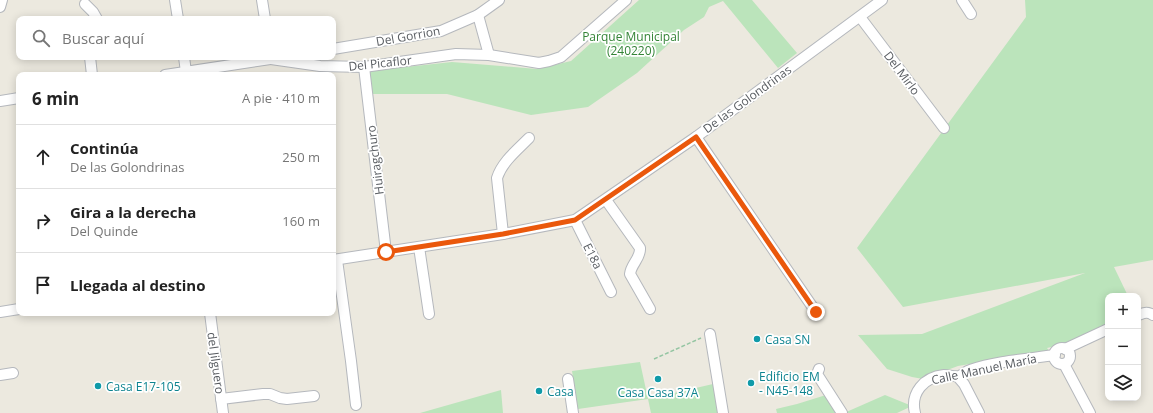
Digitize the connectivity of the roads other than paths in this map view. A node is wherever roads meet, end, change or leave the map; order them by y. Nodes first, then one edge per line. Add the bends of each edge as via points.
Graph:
1 (2, 0) edge
2 (175, 0) edge
3 (262, 0) edge
4 (499, 0) edge
5 (626, 0) edge
6 (882, 0) edge
7 (962, 0) edge
8 (85, 4) dead end
9 (0, 7) edge
10 (971, 14) dead end
11 (478, 15) junction
12 (95, 16) edge
13 (178, 16) edge
14 (265, 16) edge
15 (860, 17) junction
16 (336, 48) edge
17 (490, 55) junction
18 (90, 60) edge
19 (184, 60) edge
20 (267, 60) edge
21 (286, 60) edge
22 (364, 67) junction
23 (222, 71) edge
24 (92, 72) edge
25 (186, 72) joint
26 (210, 72) edge
27 (16, 98) edge
28 (0, 101) edge
29 (944, 128) dead end
30 (696, 137) junction
31 (529, 138) dead end
32 (606, 200) junction
33 (575, 220) junction
34 (503, 234) junction
35 (419, 247) junction
36 (386, 252) junction
37 (336, 260) edge
38 (336, 266) edge
39 (612, 292) dead end
40 (16, 309) edge
41 (650, 309) dead end
42 (0, 312) edge
43 (816, 312) dead end
44 (430, 314) dead end
45 (1141, 314) edge
46 (1151, 314) edge
47 (210, 316) edge
48 (1105, 330) edge
49 (710, 334) road end
50 (1065, 349) junction
51 (1055, 355) junction
52 (1064, 364) junction
53 (819, 369) dead end
54 (13, 373) dead end
55 (0, 375) edge
56 (958, 377) junction
57 (568, 379) dead end
58 (314, 396) dead end
59 (221, 399) junction
60 (356, 406) dead end
61 (223, 413) edge
62 (573, 413) edge
63 (722, 413) edge
64 (842, 413) edge
65 (915, 413) edge
66 (979, 413) edge
67 (1090, 413) edge

1 - 9 street
2 - 13 street
3 - 14 street
4 - 11 street, Del Gorrion
5 - 17 street, Del Picaflor via 561,57 539,63
6 - 15 street, De las Golondrinas
7 - 10 street
8 - 12 street
11 - 16 street, Del Gorrion via 440,31
11 - 17 street
15 - 29 street, Del Mirlo
15 - 30 street, De las Golondrinas
17 - 22 street, Del Picaflor via 443,55
18 - 24 street
19 - 25 street
20 - 23 street
21 - 22 street, Del Picaflor via 320,66
22 - 36 street, Huiragchuro
23 - 26 street
25 - 26 street
27 - 28 street
30 - 32 street, De las Golondrinas
30 - 43 street
31 - 34 street via 499,170 497,178
32 - 33 street, De las Golondrinas
32 - 41 street via 640,248 630,274
33 - 34 street, De las Golondrinas
33 - 39 street, E18a
34 - 35 street, De las Golondrinas
35 - 36 street, De las Golondrinas
35 - 44 street
36 - 37 street, De las Golondrinas
38 - 60 street
40 - 42 street
45 - 46 street
47 - 59 street, del Jilguero
48 - 50 street
49 - 63 street
50 - 51 street via 1058,350
50 - 52 street via 1070,356
51 - 52 street via 1057,362
51 - 56 street, Calle Manuel María via 994,364 969,370
52 - 67 street
53 - 64 street via 817,374
54 - 55 street
56 - 65 street, Calle Manuel María via 943,375 921,385 916,394
56 - 66 street
57 - 62 street
58 - 59 street via 287,399 263,394
59 - 61 street, del Jilguero

